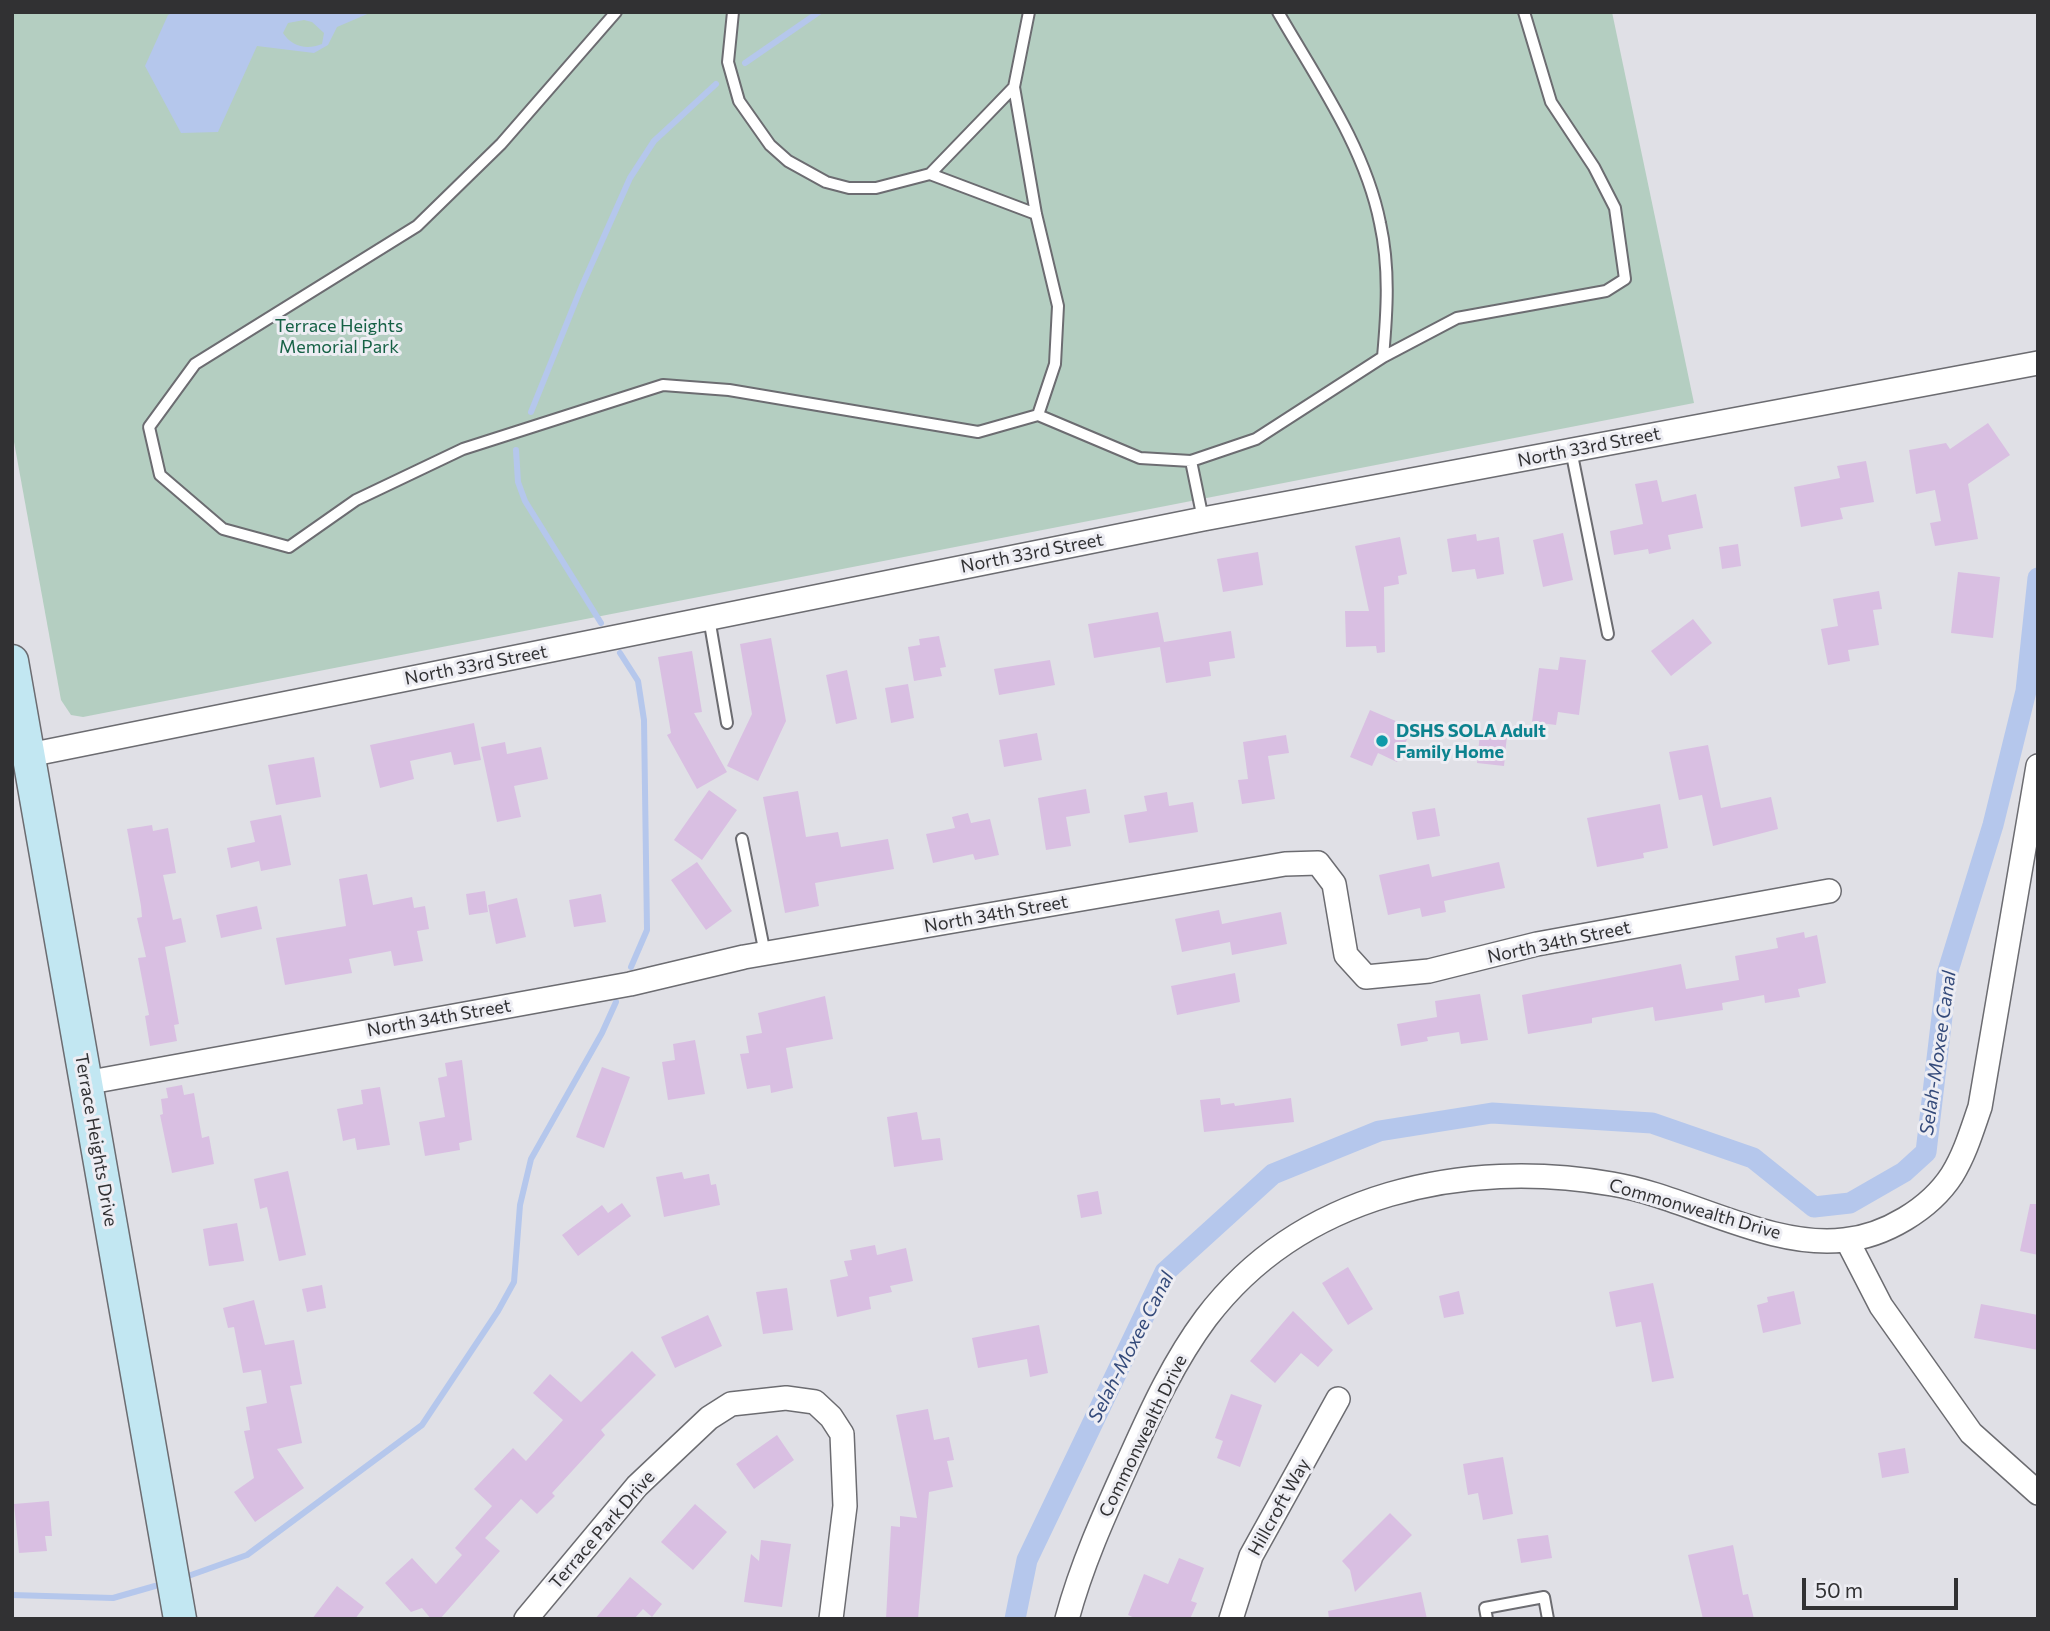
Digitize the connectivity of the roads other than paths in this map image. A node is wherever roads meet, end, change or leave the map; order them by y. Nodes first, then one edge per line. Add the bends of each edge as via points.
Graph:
1 (616, 12) edge
2 (733, 12) edge
3 (1029, 12) edge
4 (1278, 12) edge
5 (1524, 12) edge
6 (1014, 87) junction
7 (930, 174) junction
8 (1036, 214) junction
9 (1383, 356) junction
10 (2033, 364) edge
11 (1038, 415) junction
12 (1571, 450) junction
13 (1191, 461) junction
14 (1203, 519) junction
15 (709, 618) junction
16 (1608, 634) dead end
17 (12, 661) edge
18 (727, 723) dead end
19 (20, 756) edge
20 (2038, 766) edge
21 (742, 839) dead end
22 (2030, 857) edge
23 (1829, 891) dead end
24 (765, 954) junction
25 (85, 1083) junction
26 (1847, 1240) junction
27 (1338, 1399) dead end
28 (2038, 1493) edge
29 (180, 1619) edge
30 (526, 1619) edge
31 (831, 1619) edge
32 (1067, 1619) edge
33 (1231, 1619) edge
34 (1487, 1619) edge
35 (1548, 1619) edge

1 - 11 lane via 501,144 416,226 195,364 149,427 160,475 223,528 289,547 356,500 463,449 663,385 729,390 978,432
2 - 7 lane via 728,62 733,86 770,145 788,161 826,182 849,188 876,188
3 - 6 lane
4 - 9 lane via 1344,127 1380,222 1387,268
5 - 9 lane via 1551,102 1615,208 1625,279 1606,291 1457,318
6 - 7 lane
6 - 8 lane
7 - 8 lane
8 - 11 lane via 1058,306 1055,364
9 - 13 lane via 1256,439
10 - 12 street, North 33rd Street
11 - 13 lane via 1140,458
12 - 14 street, North 33rd Street
12 - 16 lane
13 - 14 lane
14 - 15 street, North 33rd Street
15 - 18 lane
15 - 19 street, North 33rd Street
17 - 19 main road, Terrace Heights Drive
19 - 25 main road, Terrace Heights Drive
20 - 22 street, Commonwealth Drive
21 - 24 lane
22 - 26 street, Commonwealth Drive via 1980,1107 1967,1145 1951,1176 1923,1207 1890,1227
23 - 24 street, North 34th Street via 1537,944 1429,971 1366,977 1346,955 1334,884 1318,863 1284,864
24 - 25 street, North 34th Street via 630,984
25 - 29 main road, Terrace Heights Drive
26 - 28 street via 1881,1306 1971,1433
26 - 32 street, Commonwealth Drive via 1798,1240 1622,1185 1561,1175 1503,1174 1439,1181 1382,1195 1328,1216 1245,1275 1178,1358 1090,1546
27 - 33 street, Hillcroft Way via 1251,1556
30 - 31 street, Terrace Park Drive via 637,1486 709,1418 731,1404 786,1398 815,1402 842,1434 845,1506
34 - 35 lane via 1485,1608 1544,1597

